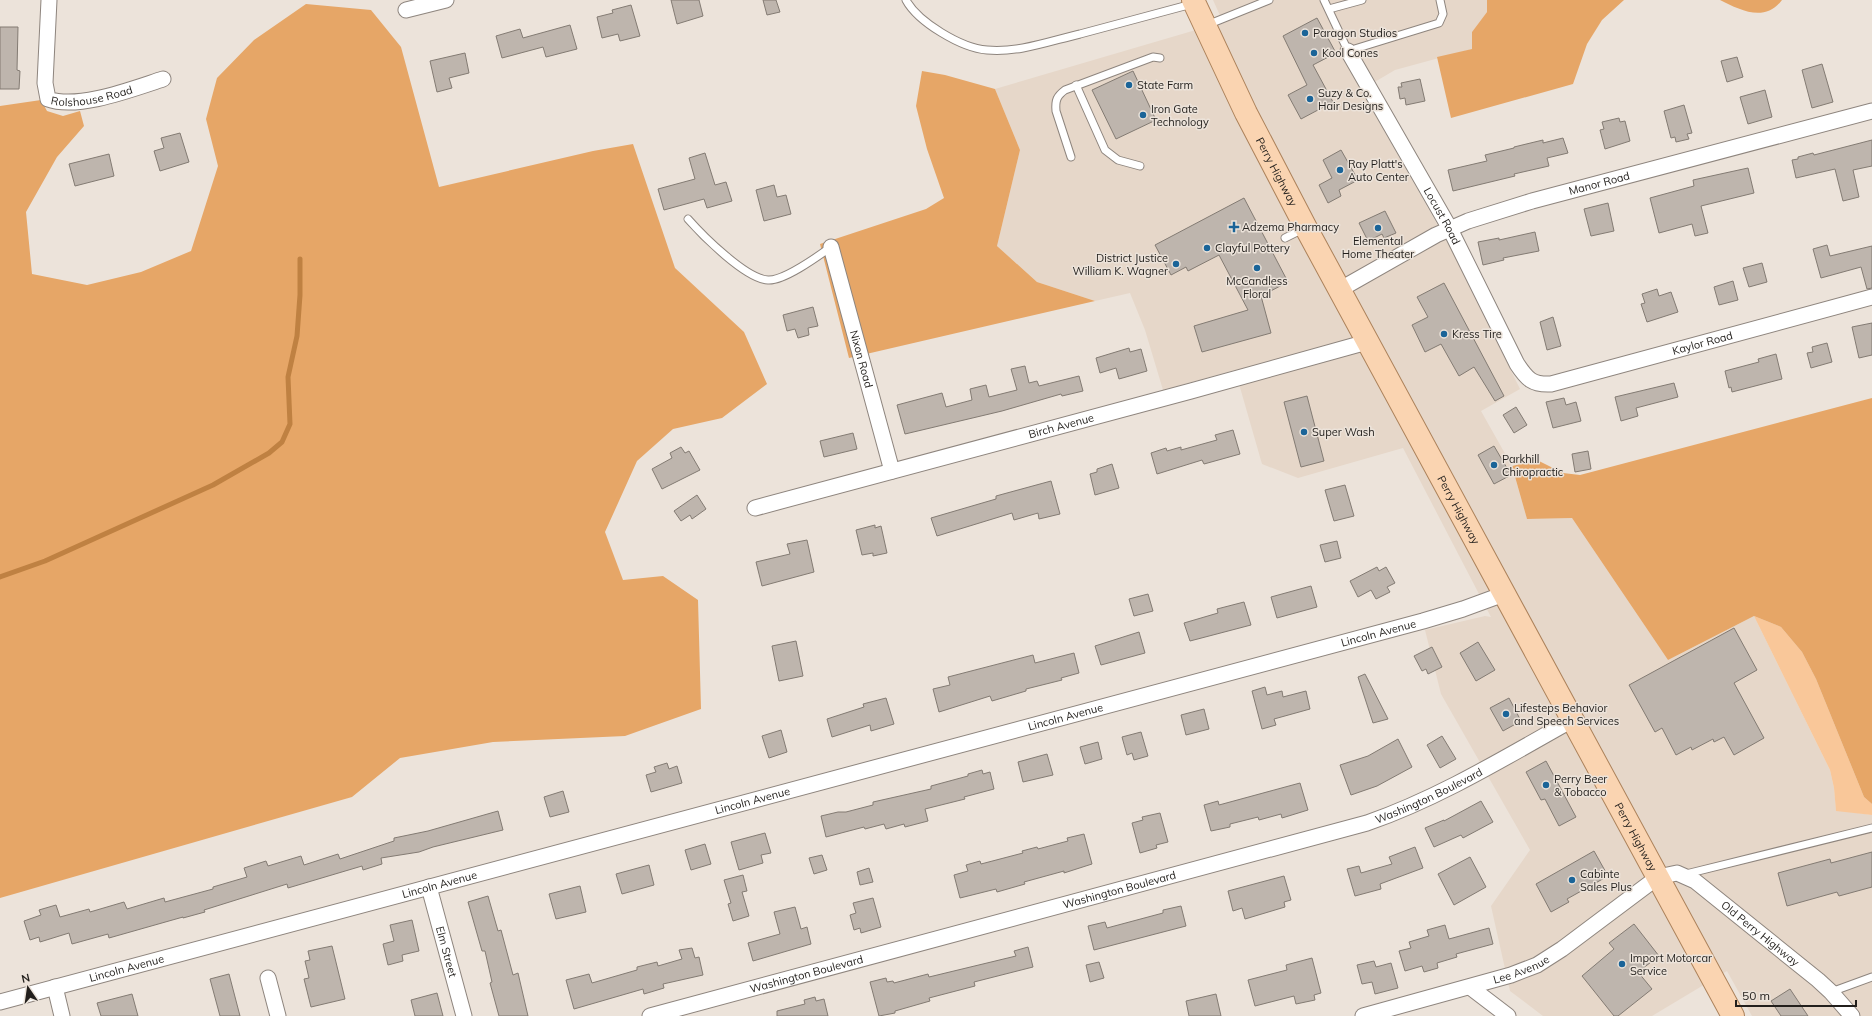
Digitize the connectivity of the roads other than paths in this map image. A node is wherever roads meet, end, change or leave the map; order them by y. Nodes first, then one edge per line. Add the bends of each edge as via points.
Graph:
1 (49, 0) edge
2 (446, 0) edge
3 (906, 0) edge
4 (1269, 0) edge
5 (1324, 0) edge
6 (1362, 0) edge
7 (1440, 0) edge
8 (1193, 2) edge
9 (1329, 8) junction
10 (406, 10) dead end
11 (1205, 26) junction
12 (1348, 51) junction
13 (1160, 58) dead end
14 (163, 79) dead end
15 (1076, 86) junction
16 (1872, 111) edge
17 (1071, 156) dead end
18 (1140, 166) dead end
19 (688, 219) dead end
20 (1306, 228) junction
21 (1449, 228) junction
22 (1286, 238) dead end
23 (831, 247) joint
24 (1339, 290) junction
25 (1872, 297) edge
26 (1367, 342) junction
27 (1532, 382) joint
28 (892, 471) junction
29 (755, 508) dead end
30 (1504, 594) junction
31 (1572, 720) junction
32 (1872, 828) edge
33 (1684, 875) junction
34 (1658, 877) junction
35 (429, 887) junction
36 (1872, 977) edge
37 (268, 978) dead end
38 (1470, 986) junction
39 (55, 987) junction
40 (1831, 992) junction
41 (0, 1002) edge
42 (62, 1016) edge
43 (278, 1016) edge
44 (464, 1016) edge
45 (650, 1016) edge
46 (1363, 1016) edge
47 (1508, 1016) edge
48 (1733, 1016) edge
49 (1852, 1016) edge

1 - 14 street, Rolshouse Road via 45,83 48,99 78,102
2 - 10 street
3 - 8 lane via 915,12 942,33 986,50 1014,49
4 - 11 lane
5 - 9 lane
6 - 9 lane
7 - 12 lane via 1443,14 1439,24
8 - 11 main road, Perry Highway
9 - 12 lane
11 - 20 main road, Perry Highway via 1246,113
12 - 21 street, Locust Road
13 - 15 lane via 1152,56
15 - 17 lane via 1065,90 1057,97 1055,104
15 - 18 lane via 1106,150 1118,160
16 - 21 street, Manor Road via 1532,202
19 - 23 lane via 714,245 758,278 769,280 788,274
20 - 22 lane
20 - 24 main road, Perry Highway
21 - 24 street, Manor Road
21 - 27 street, Locust Road via 1517,364
23 - 28 street, Nixon Road
24 - 26 main road, Perry Highway
25 - 27 street, Kaylor Road via 1551,384
26 - 28 street, Birch Avenue
26 - 30 main road, Perry Highway
28 - 29 street, Birch Avenue
30 - 31 main road, Perry Highway
30 - 35 street, Lincoln Avenue via 1423,621
31 - 34 main road, Perry Highway
31 - 45 street, Washington Boulevard via 1454,786 1367,823
32 - 33 lane
33 - 34 street via 1671,873
33 - 40 street, Old Perry Highway via 1695,881
34 - 38 street, Lee Avenue via 1549,958 1524,971
34 - 48 main road, Perry Highway
35 - 39 street, Lincoln Avenue
35 - 44 street, Elm Street
36 - 40 lane
37 - 43 street
38 - 46 street, Lee Avenue
38 - 47 street
39 - 41 street, Lincoln Avenue
39 - 42 street
40 - 49 street, Old Perry Highway

